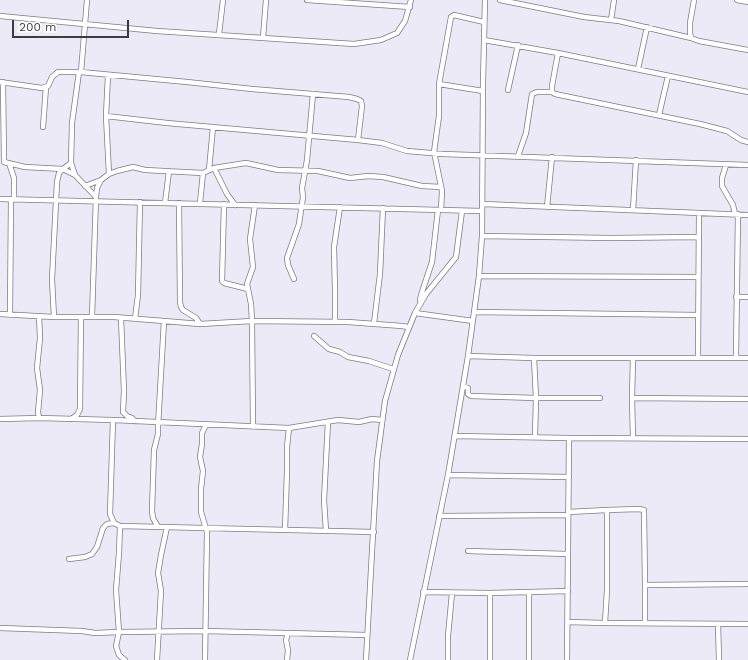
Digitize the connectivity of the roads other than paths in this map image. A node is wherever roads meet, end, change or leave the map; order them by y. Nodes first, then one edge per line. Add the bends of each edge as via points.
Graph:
1 (86, 0) edge
2 (223, 0) edge
3 (266, 0) edge
4 (307, 0) edge
5 (411, 0) edge
6 (485, 0) edge
7 (500, 0) edge
8 (614, 0) edge
9 (694, 0) edge
10 (738, 0) edge
11 (748, 2) edge
12 (410, 8) junction
13 (0, 16) edge
14 (611, 20) junction
15 (484, 22) junction
16 (85, 24) junction
17 (647, 27) junction
18 (220, 34) junction
19 (263, 38) junction
20 (691, 38) junction
21 (484, 40) junction
22 (518, 45) junction
23 (748, 50) edge
24 (558, 52) junction
25 (638, 70) junction
26 (80, 72) junction
27 (108, 75) junction
28 (668, 76) junction
29 (1, 82) edge
30 (439, 84) junction
31 (46, 87) junction
32 (508, 90) dead end
33 (483, 91) junction
34 (552, 92) junction
35 (748, 92) edge
36 (313, 94) junction
37 (106, 116) junction
38 (659, 116) junction
39 (42, 127) dead end
40 (213, 127) junction
41 (309, 135) junction
42 (358, 140) junction
43 (748, 142) edge
44 (434, 154) junction
45 (518, 156) junction
46 (483, 157) junction
47 (552, 157) junction
48 (636, 160) junction
49 (4, 162) edge
50 (71, 162) junction
51 (726, 165) junction
52 (748, 165) edge
53 (63, 169) junction
54 (212, 169) junction
55 (305, 170) junction
56 (169, 171) junction
57 (204, 173) junction
58 (108, 174) junction
59 (75, 175) junction
60 (100, 180) junction
61 (85, 186) junction
62 (440, 187) junction
63 (0, 199) edge
64 (13, 199) junction
65 (96, 199) junction
66 (57, 200) junction
67 (140, 202) junction
68 (165, 203) junction
69 (179, 203) junction
70 (200, 203) junction
71 (224, 204) junction
72 (483, 204) junction
73 (234, 205) junction
74 (255, 205) junction
75 (301, 207) junction
76 (340, 207) junction
77 (547, 207) junction
78 (384, 208) junction
79 (440, 210) junction
80 (462, 210) junction
81 (633, 210) junction
82 (482, 211) junction
83 (698, 213) junction
84 (736, 214) junction
85 (748, 215) edge
86 (482, 236) junction
87 (698, 237) junction
88 (479, 276) junction
89 (698, 277) junction
90 (294, 279) dead end
91 (248, 289) junction
92 (736, 297) junction
93 (748, 297) edge
94 (421, 302) junction
95 (474, 312) junction
96 (415, 313) junction
97 (0, 314) edge
98 (698, 314) junction
99 (10, 315) junction
100 (39, 316) junction
101 (54, 317) junction
102 (81, 317) junction
103 (92, 317) junction
104 (121, 318) junction
105 (135, 319) junction
106 (164, 321) junction
107 (252, 321) junction
108 (473, 321) junction
109 (334, 322) junction
110 (374, 323) junction
111 (200, 324) junction
112 (408, 328) junction
113 (314, 336) dead end
114 (468, 356) junction
115 (698, 357) junction
116 (736, 357) junction
117 (534, 358) junction
118 (633, 358) junction
119 (748, 358) edge
120 (393, 370) junction
121 (463, 386) junction
122 (536, 398) junction
123 (600, 398) dead end
124 (632, 398) junction
125 (748, 400) edge
126 (39, 418) junction
127 (0, 419) edge
128 (71, 419) junction
129 (113, 420) junction
130 (382, 420) junction
131 (135, 421) junction
132 (159, 422) junction
133 (328, 422) junction
134 (206, 425) junction
135 (253, 427) junction
136 (289, 428) junction
137 (455, 436) junction
138 (535, 437) junction
139 (569, 438) junction
140 (633, 438) junction
141 (748, 438) edge
142 (448, 475) junction
143 (569, 477) junction
144 (607, 510) junction
145 (568, 514) junction
146 (439, 516) junction
147 (114, 522) junction
148 (120, 526) junction
149 (158, 527) junction
150 (167, 527) junction
151 (206, 528) junction
152 (285, 530) junction
153 (326, 531) junction
154 (374, 532) junction
155 (468, 552) dead end
156 (567, 554) junction
157 (69, 559) dead end
158 (748, 584) edge
159 (645, 585) junction
160 (568, 591) junction
161 (423, 592) junction
162 (452, 593) junction
163 (490, 593) junction
164 (529, 593) junction
165 (568, 622) junction
166 (605, 623) junction
167 (645, 623) junction
168 (718, 624) junction
169 (748, 624) edge
170 (0, 628) edge
171 (205, 631) junction
172 (119, 632) junction
173 (160, 632) junction
174 (288, 633) junction
175 (367, 635) junction
176 (125, 660) edge
177 (157, 660) edge
178 (205, 660) edge
179 (287, 660) edge
180 (366, 660) edge
181 (410, 660) edge
182 (448, 660) edge
183 (490, 660) edge
184 (529, 660) edge
185 (567, 660) edge
186 (718, 660) edge

1 - 16 street
2 - 18 street
3 - 19 street
4 - 12 street
5 - 12 street
6 - 15 street
7 - 14 street via 584,18
8 - 14 street
9 - 20 street via 690,23
10 - 11 street
12 - 19 street via 397,33 372,42 343,44
13 - 16 street
14 - 17 street
15 - 21 street
15 - 30 street via 452,16
16 - 18 street
16 - 26 street
17 - 20 street
17 - 25 street
18 - 19 street
20 - 23 street
21 - 22 street
21 - 33 street
22 - 24 street
22 - 32 street
24 - 25 street
24 - 34 street
25 - 28 street
26 - 27 street
26 - 31 street via 58,72
26 - 50 street via 73,110
27 - 36 street
27 - 37 street
28 - 35 street
28 - 38 street
29 - 31 street
29 - 49 street
30 - 33 street
30 - 44 street via 439,116
31 - 39 street
33 - 46 street
34 - 38 street via 559,96
34 - 45 street via 532,94 526,133
36 - 41 street
36 - 42 street via 359,99 362,106
37 - 40 street
37 - 58 street
38 - 43 street via 724,130
40 - 41 street
40 - 54 street
41 - 42 street
41 - 55 street
42 - 44 street
44 - 46 street
44 - 62 street
45 - 46 street
45 - 47 street
46 - 72 street
47 - 48 street
47 - 77 street
48 - 51 street
48 - 81 street
49 - 53 street via 24,167
49 - 64 street via 14,178
50 - 53 street
50 - 59 street
51 - 52 street
51 - 84 street via 722,186
53 - 59 street
53 - 66 street via 58,177
54 - 55 street via 246,163 278,170
54 - 57 street
54 - 73 street
55 - 62 street via 350,178 383,177 422,186
55 - 75 street
56 - 57 street
56 - 58 street via 133,167
56 - 68 street
57 - 70 street
58 - 60 street
59 - 61 street
60 - 61 street
60 - 65 street
61 - 65 street
62 - 79 street
63 - 64 street
64 - 66 street
64 - 99 street
65 - 66 street
65 - 67 street
65 - 103 street
66 - 101 street via 52,279
67 - 68 street
67 - 105 street
68 - 69 street
69 - 70 street
69 - 111 street via 180,302 183,310
70 - 71 street
71 - 73 street
71 - 91 street via 222,281
72 - 77 street
72 - 82 street
73 - 74 street
74 - 75 street
74 - 91 street via 250,239 253,267
75 - 76 street
75 - 90 street via 299,224 287,258
76 - 78 street
76 - 109 street via 334,247
77 - 81 street
78 - 79 street
78 - 110 street
79 - 80 street
79 - 94 street via 432,262
80 - 82 street
80 - 94 street via 456,257
81 - 83 street
82 - 86 street
83 - 84 street
83 - 87 street
84 - 85 street
84 - 92 street
86 - 87 street
86 - 88 street
87 - 89 street
88 - 89 street
88 - 95 street
89 - 98 street
91 - 107 street via 252,304
92 - 93 street
92 - 116 street
94 - 96 street
95 - 98 street
95 - 108 street
96 - 108 street
96 - 112 street
97 - 99 street
98 - 115 street
99 - 100 street
100 - 101 street
100 - 126 street
101 - 102 street
102 - 103 street
102 - 128 street via 80,409
103 - 104 street
104 - 105 street
104 - 131 street via 124,412
105 - 106 street
106 - 111 street
106 - 132 street
107 - 109 street
107 - 111 street
107 - 135 street
108 - 114 street
109 - 110 street
110 - 112 street
112 - 120 street
113 - 120 street via 329,349 348,358 369,361
114 - 117 street
114 - 121 street
115 - 116 street
115 - 118 street
116 - 119 street
117 - 118 street
117 - 122 street
118 - 124 street
120 - 130 street
121 - 122 street via 468,388 470,396
121 - 137 street
122 - 123 street
122 - 138 street
124 - 125 street
124 - 140 street
126 - 127 street
126 - 128 street
128 - 129 street
129 - 131 street
129 - 147 street via 110,514
130 - 133 street
130 - 154 street via 377,461
131 - 132 street
132 - 134 street
132 - 149 street via 154,450 152,511
133 - 136 street
133 - 153 street via 324,500
134 - 135 street
134 - 151 street via 202,434 200,457 203,471 201,512
135 - 136 street
136 - 152 street
137 - 138 street
137 - 142 street
138 - 139 street
139 - 140 street
139 - 143 street
140 - 141 street
142 - 143 street
142 - 146 street
143 - 145 street
144 - 145 street
144 - 159 street via 644,510
144 - 166 street
145 - 146 street
145 - 156 street
146 - 161 street
147 - 148 street
147 - 157 street via 103,528 92,554
148 - 149 street
148 - 172 street via 116,590
149 - 150 street
150 - 151 street
150 - 173 street via 158,572 161,591
151 - 152 street
151 - 171 street
152 - 153 street
153 - 154 street
154 - 175 street
155 - 156 street
156 - 160 street
158 - 159 street
159 - 167 street
160 - 164 street
160 - 165 street
161 - 162 street
161 - 181 street
162 - 163 street
162 - 182 street
163 - 164 street
163 - 183 street
164 - 184 street
165 - 166 street
165 - 185 street
166 - 167 street
167 - 168 street
168 - 169 street
168 - 186 street
170 - 172 street
171 - 173 street
171 - 174 street
171 - 178 street
172 - 173 street
172 - 176 street via 117,651
173 - 177 street
174 - 175 street
174 - 179 street
175 - 180 street

